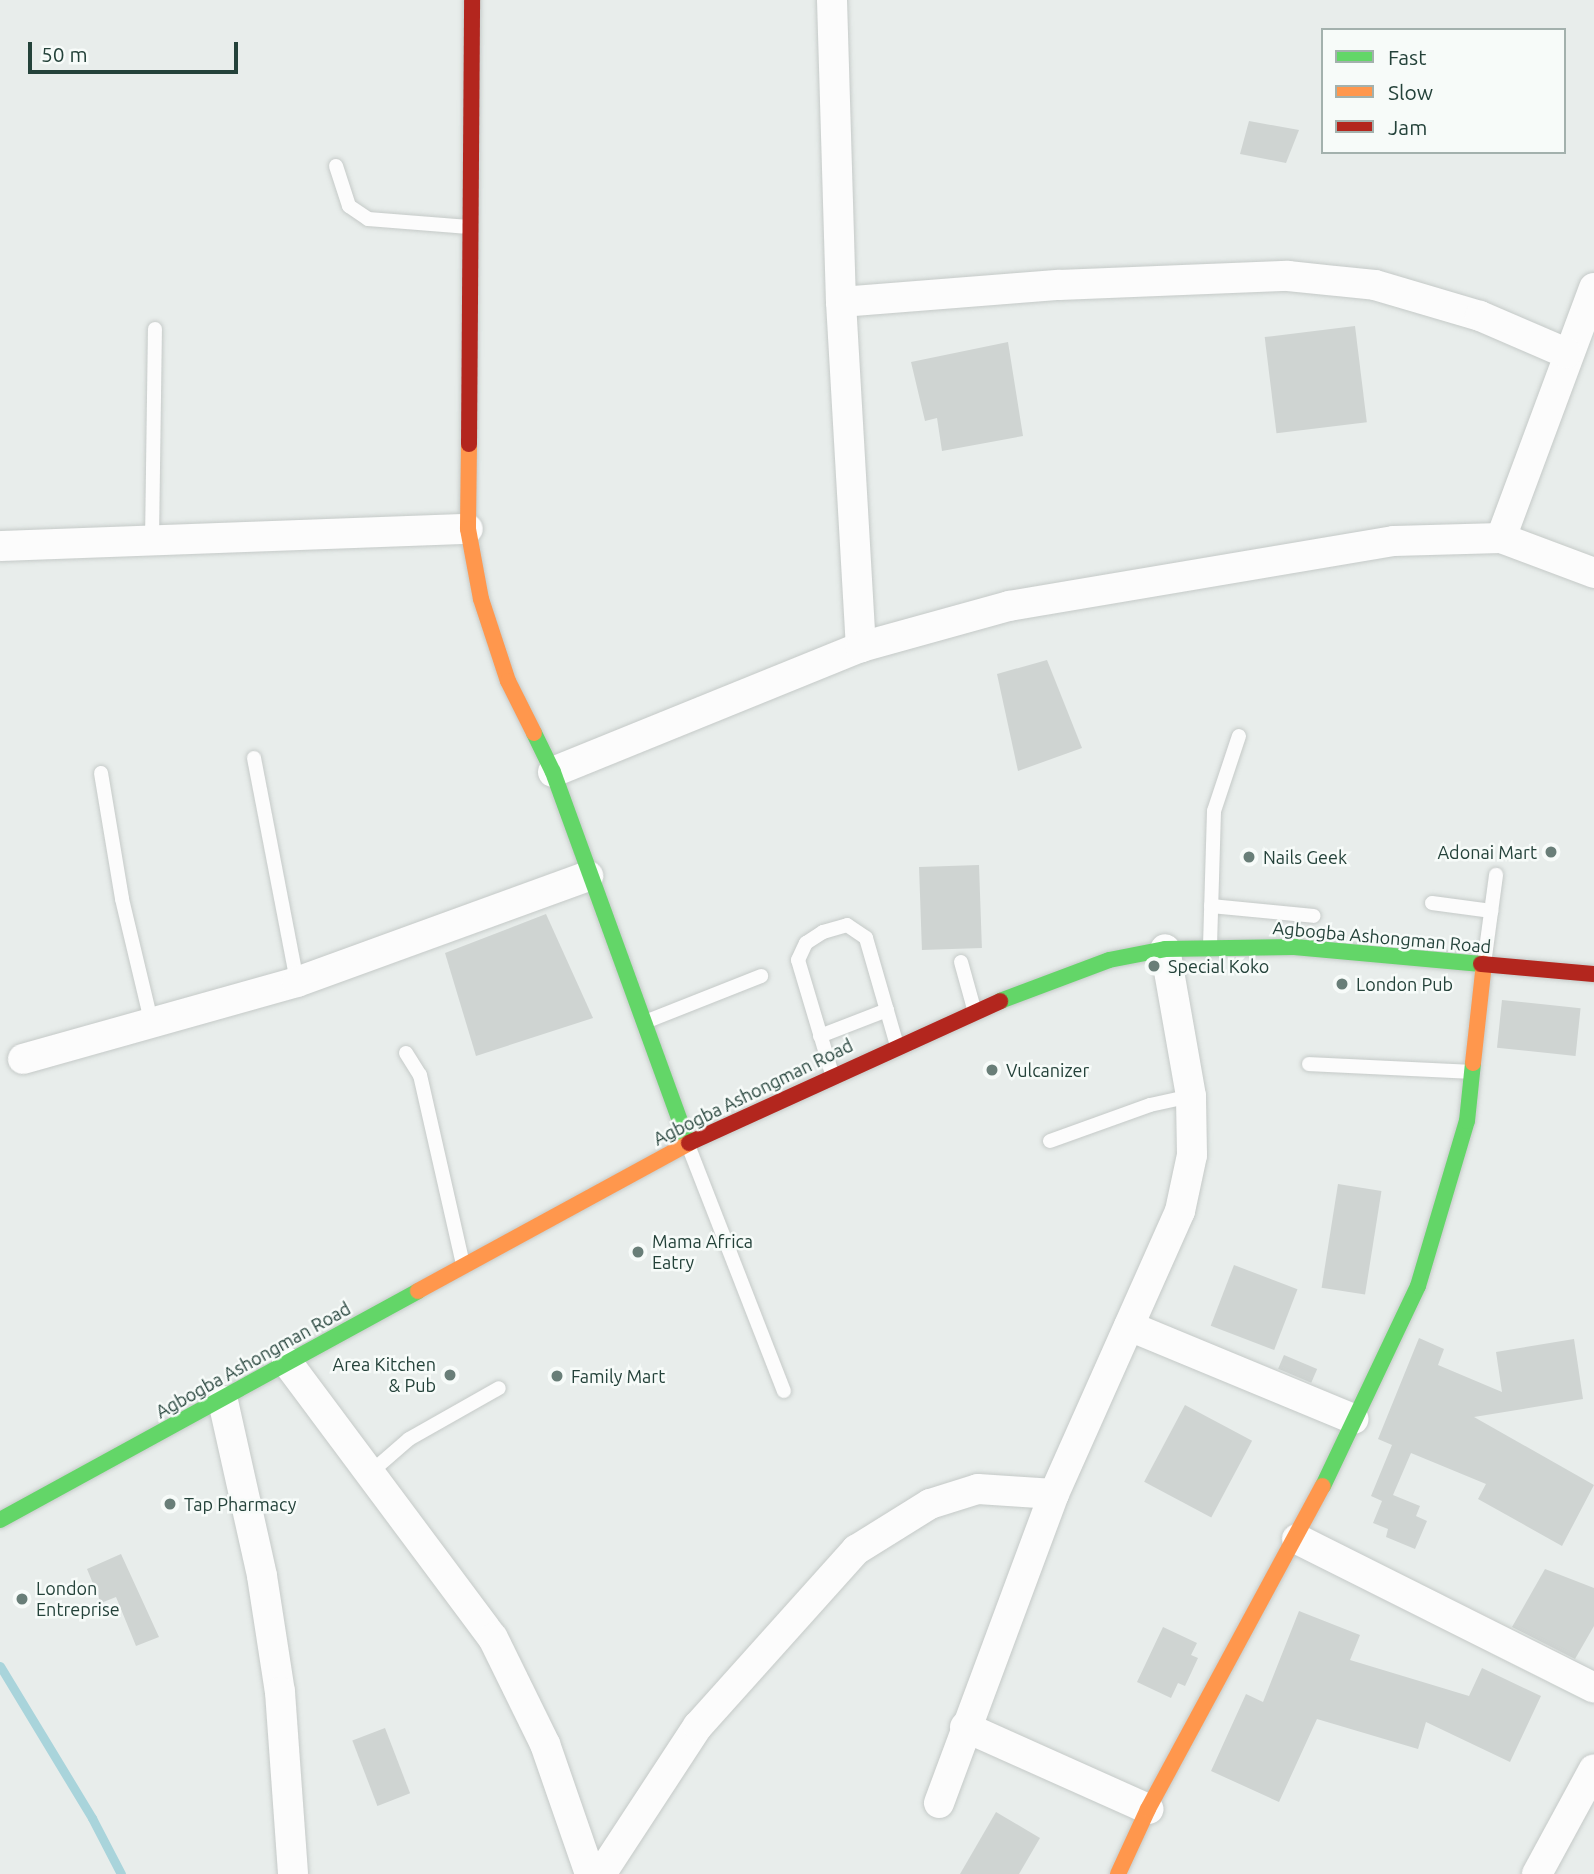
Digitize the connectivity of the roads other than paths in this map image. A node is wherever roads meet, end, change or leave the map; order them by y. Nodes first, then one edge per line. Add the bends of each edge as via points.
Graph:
1 (472, 0) edge
2 (832, 0) edge
3 (336, 166) dead end
4 (470, 227) junction
5 (1594, 288) edge
6 (841, 302) junction
7 (155, 329) dead end
8 (1566, 353) junction
9 (468, 529) junction
10 (1501, 538) junction
11 (152, 540) junction
12 (0, 545) edge
13 (1594, 573) edge
14 (861, 647) junction
15 (1239, 736) dead end
16 (254, 758) dead end
17 (553, 772) junction
18 (101, 773) dead end
19 (1496, 875) dead end
20 (588, 876) junction
21 (1432, 903) dead end
22 (1210, 906) junction
23 (1491, 911) junction
24 (1314, 916) dead end
25 (1210, 947) junction
26 (1164, 949) junction
27 (961, 962) dead end
28 (1484, 964) junction
29 (1594, 974) edge
30 (761, 976) dead end
31 (297, 982) junction
32 (887, 1010) junction
33 (975, 1010) junction
34 (643, 1022) junction
35 (152, 1025) junction
36 (820, 1036) junction
37 (897, 1044) junction
38 (407, 1053) dead end
39 (23, 1059) dead end
40 (1309, 1064) dead end
41 (1472, 1072) junction
42 (832, 1075) junction
43 (1191, 1096) junction
44 (1050, 1141) dead end
45 (688, 1143) junction
46 (464, 1265) junction
47 (1129, 1326) junction
48 (287, 1362) junction
49 (499, 1388) dead end
50 (785, 1391) dead end
51 (223, 1401) junction
52 (1354, 1419) junction
53 (371, 1472) junction
54 (1054, 1494) junction
55 (0, 1520) edge
56 (1297, 1539) junction
57 (1594, 1688) edge
58 (965, 1727) junction
59 (1594, 1769) edge
60 (939, 1803) dead end
61 (1148, 1809) junction
62 (293, 1874) edge
63 (590, 1874) edge
64 (601, 1874) edge
65 (1118, 1874) edge
66 (1536, 1874) edge

1 - 4 street
2 - 6 street
3 - 4 lane via 349,206 368,219
4 - 9 street
5 - 8 street
6 - 8 street via 1059,285 1288,276 1375,285 1480,316
6 - 14 street
7 - 11 lane
8 - 10 street
9 - 11 street
9 - 17 street via 481,599 508,681
10 - 13 street
10 - 14 street via 1394,541 1036,601
11 - 12 street
14 - 17 street
15 - 22 lane via 1214,811
16 - 31 lane
17 - 20 street
18 - 35 lane via 122,899
19 - 23 lane
20 - 31 street
20 - 34 street
21 - 23 lane
22 - 24 lane
22 - 25 lane
23 - 28 lane
25 - 26 street, Agbogba Ashongman Road
25 - 28 street, Agbogba Ashongman Road via 1294,947
26 - 33 street, Agbogba Ashongman Road via 1109,960
26 - 43 street
27 - 33 lane
28 - 29 street, Agbogba Ashongman Road
28 - 41 street
30 - 34 lane
31 - 35 street
32 - 36 lane
32 - 36 lane via 866,938 847,925 836,926 806,943 798,960
32 - 37 lane
33 - 37 street, Agbogba Ashongman Road
34 - 45 street
35 - 39 street
36 - 42 lane
37 - 42 street, Agbogba Ashongman Road
38 - 46 lane via 421,1074
40 - 41 lane
41 - 52 street via 1467,1121 1418,1286
42 - 45 street, Agbogba Ashongman Road
43 - 44 lane via 1132,1110
43 - 47 street via 1192,1155 1180,1211
45 - 46 street, Agbogba Ashongman Road
45 - 50 lane
46 - 48 street, Agbogba Ashongman Road
47 - 52 street
47 - 54 street
48 - 51 street, Agbogba Ashongman Road
48 - 53 street
49 - 53 lane via 410,1439
51 - 55 street, Agbogba Ashongman Road
51 - 62 street via 262,1576 280,1692
52 - 56 street
53 - 63 street via 493,1638 545,1744
54 - 58 street
54 - 64 street via 978,1489 930,1504 856,1550 698,1726
56 - 57 street
56 - 61 street
58 - 60 street
58 - 61 street
59 - 66 street
61 - 65 street

